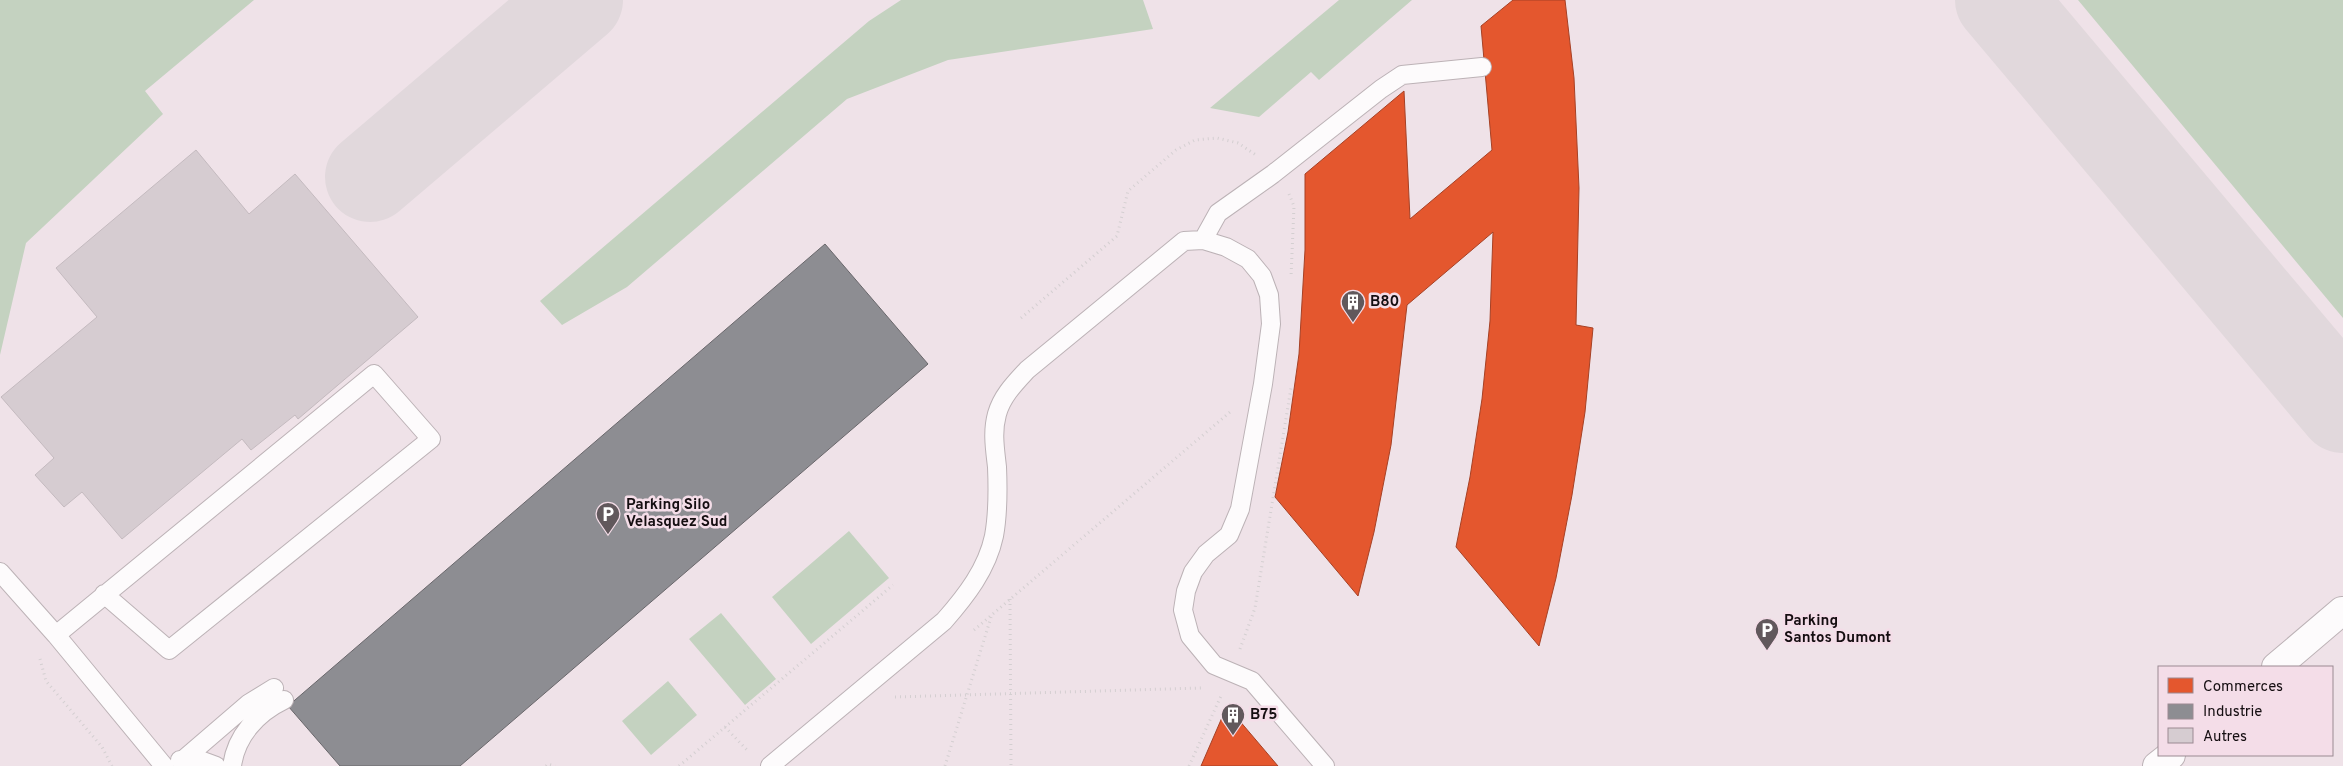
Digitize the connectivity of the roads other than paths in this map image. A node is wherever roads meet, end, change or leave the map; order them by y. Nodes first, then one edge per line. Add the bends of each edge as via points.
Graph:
1 (1482, 67) dead end
2 (1203, 240) junction
3 (0, 572) edge
4 (104, 594) junction
5 (2343, 611) edge
6 (56, 635) junction
7 (2277, 666) edge
8 (2170, 756) edge
9 (172, 764) edge
10 (216, 766) edge
11 (232, 766) edge
12 (770, 766) edge
13 (1325, 766) edge
14 (2157, 766) edge

1 - 2 lane via 1402,75 1218,213
2 - 12 lane via 1184,241 1027,370 1008,391 997,413 993,440 997,504 993,537 982,569 966,597 944,620
2 - 13 lane via 1226,246 1248,259 1262,276 1269,295 1271,324 1240,509 1229,535 1206,554 1193,572 1183,610 1190,636 1228,681 1252,681
3 - 6 lane
4 - 4 lane via 169,650 431,438 374,374
4 - 6 lane
5 - 7 street
6 - 9 lane
8 - 14 street
9 - 10 lane via 197,759
9 - 11 lane via 248,704 279,694 272,706 245,731 234,753

